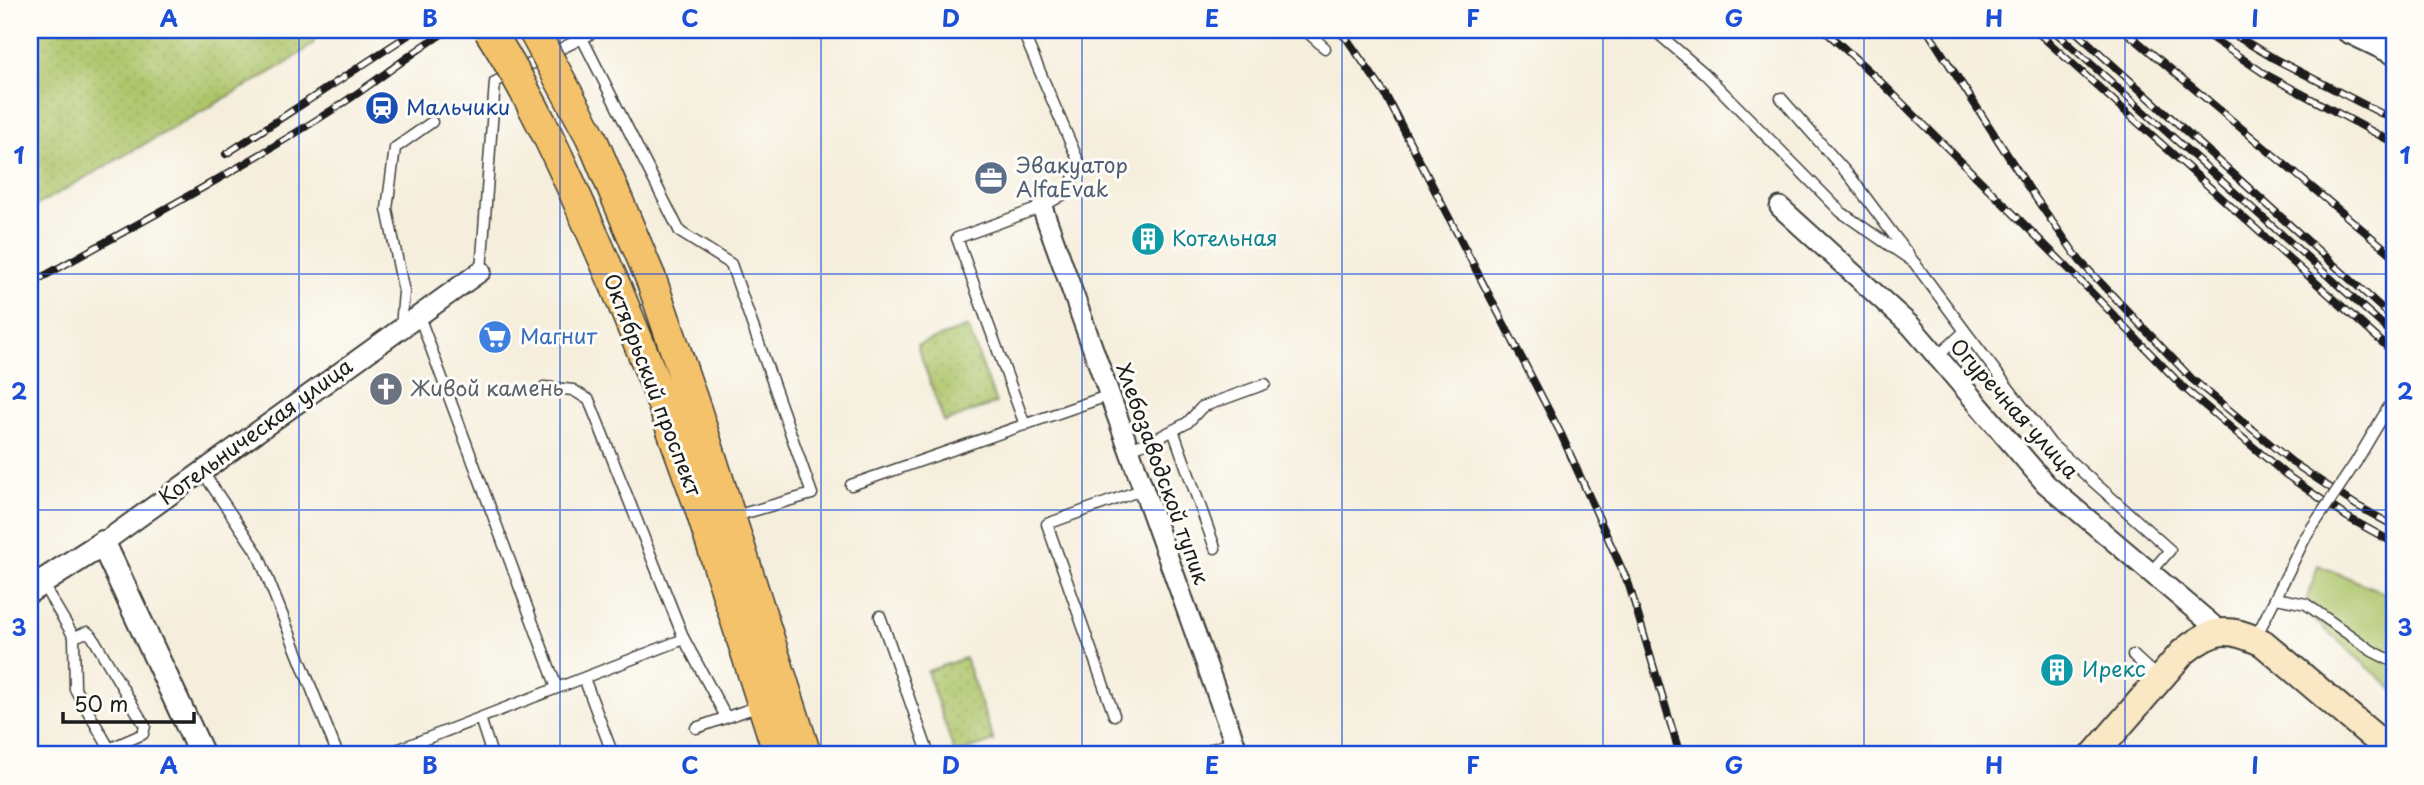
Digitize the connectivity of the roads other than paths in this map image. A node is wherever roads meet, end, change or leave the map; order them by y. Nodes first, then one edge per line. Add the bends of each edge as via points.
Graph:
1 (489, 30) edge
2 (533, 30) edge
3 (598, 30) edge
4 (1022, 30) edge
5 (1305, 30) edge
6 (1654, 30) edge
7 (2348, 30) edge
8 (583, 34) edge
9 (1325, 48) dead end
10 (2394, 52) edge
11 (1780, 98) dead end
12 (432, 122) dead end
13 (1042, 207) junction
14 (1780, 208) dead end
15 (1915, 263) junction
16 (481, 271) joint
17 (419, 316) junction
18 (401, 328) junction
19 (1965, 331) junction
20 (1937, 357) junction
21 (1265, 384) dead end
22 (544, 387) dead end
23 (1110, 396) junction
24 (2394, 398) edge
25 (1025, 425) junction
26 (1173, 430) junction
27 (1129, 449) junction
28 (202, 471) junction
29 (851, 485) dead end
30 (1144, 489) junction
31 (731, 517) junction
32 (99, 545) junction
33 (1215, 548) dead end
34 (2151, 572) junction
35 (36, 586) edge
36 (2276, 598) junction
37 (880, 617) dead end
38 (2221, 632) junction
39 (74, 637) junction
40 (684, 639) junction
41 (2255, 640) junction
42 (2133, 655) dead end
43 (2394, 662) edge
44 (584, 678) junction
45 (2160, 680) junction
46 (557, 688) junction
47 (763, 705) junction
48 (1114, 715) dead end
49 (726, 717) junction
50 (480, 718) junction
51 (696, 728) dead end
52 (1237, 748) edge
53 (2394, 754) edge
54 (202, 755) edge
55 (338, 755) edge
56 (384, 755) edge
57 (492, 755) edge
58 (613, 755) edge
59 (779, 755) edge
60 (806, 755) edge
61 (929, 755) edge
62 (1197, 755) edge
63 (2094, 755) edge

1 - 47 main road, Октябрьский проспект, bridge via 545,126 655,383
2 - 31 main road, Октябрьский проспект, bridge via 591,137 651,279
3 - 8 lane
4 - 13 lane via 1080,165 1066,192
5 - 9 lane
6 - 15 lane via 1704,73 1841,212
7 - 10 street
8 - 16 lane via 495,82
8 - 31 lane via 680,232 731,264 812,494
11 - 15 lane via 1852,178
12 - 18 lane via 395,148 387,209 404,292
13 - 23 street, Хлебозаводской тупик
13 - 25 lane via 957,239
14 - 20 street, Огуречная улица via 1911,327
15 - 19 lane
16 - 17 street, Котельническая улица
17 - 18 street, Котельническая улица
17 - 46 lane
18 - 28 street, Котельническая улица
19 - 20 lane
19 - 34 lane via 2051,444 2170,550
20 - 34 street, Огуречная улица via 2046,484
21 - 26 lane via 1202,407
22 - 40 lane via 573,390 589,400
23 - 25 lane
23 - 27 street, Хлебозаводской тупик
24 - 36 lane, bridge via 2305,538
25 - 29 lane
26 - 27 lane
26 - 33 lane
27 - 30 street, Хлебозаводской тупик
28 - 32 street, Котельническая улица
28 - 55 lane via 258,554
30 - 48 lane via 1047,524
30 - 52 street, Хлебозаводской тупик
31 - 60 main road, Октябрьский проспект
32 - 35 street, Котельническая улица
32 - 54 street
34 - 38 street, Огуречная улица
35 - 39 lane
36 - 41 lane
36 - 43 lane via 2306,604
37 - 61 lane
38 - 41 main road via 2240,632
38 - 45 main road via 2198,640
39 - 39 lane via 87,632 92,635 145,726 143,734 116,748 108,746 75,689
40 - 44 lane
40 - 49 lane
41 - 53 main road
42 - 45 lane
44 - 46 lane
44 - 58 lane
45 - 63 main road
46 - 50 lane
47 - 49 lane
47 - 59 main road, Октябрьский проспект
49 - 51 lane
50 - 56 lane
50 - 57 lane
52 - 62 lane

